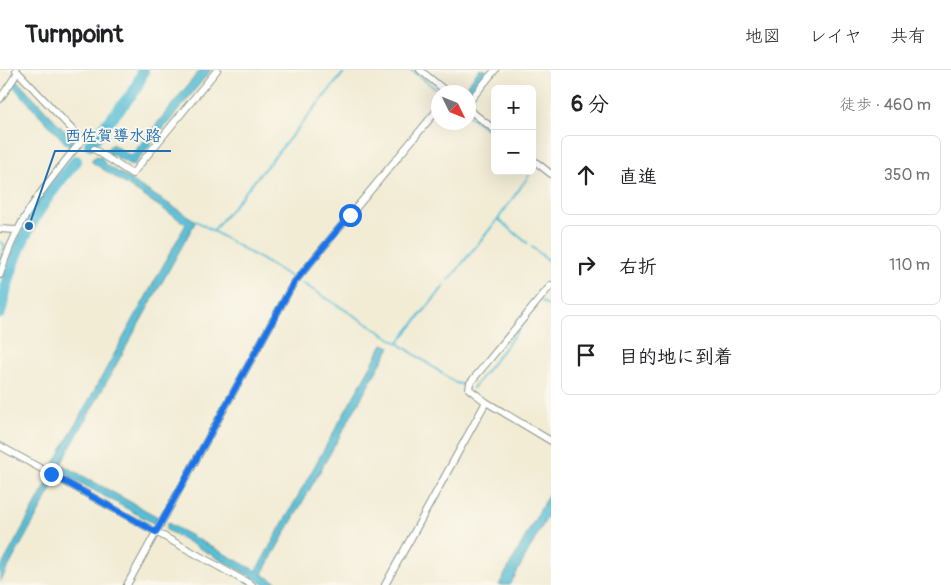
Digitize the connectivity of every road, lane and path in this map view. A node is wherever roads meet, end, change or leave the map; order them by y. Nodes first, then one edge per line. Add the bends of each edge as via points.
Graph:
1 (217, 70) edge
2 (420, 70) edge
3 (494, 70) edge
4 (15, 76) edge
5 (438, 85) edge
6 (476, 93) edge
7 (0, 99) edge
8 (476, 115) edge
9 (431, 118) edge
10 (491, 127) edge
11 (94, 149) dead end
12 (536, 162) edge
13 (551, 174) edge
14 (0, 229) edge
15 (16, 230) junction
16 (0, 275) edge
17 (551, 284) edge
18 (486, 402) junction
19 (551, 441) edge
20 (0, 446) edge
21 (156, 532) junction
22 (127, 585) edge
23 (252, 585) edge
24 (386, 585) edge

1 - 11 street via 132,174
2 - 5 street
3 - 6 street
4 - 7 street
4 - 15 street via 82,140 48,180
8 - 10 street
9 - 21 street via 293,284
12 - 13 street
14 - 15 street
15 - 16 street
17 - 18 street via 470,384 469,390
18 - 19 street
18 - 24 street
20 - 21 street
21 - 22 street
21 - 23 street

